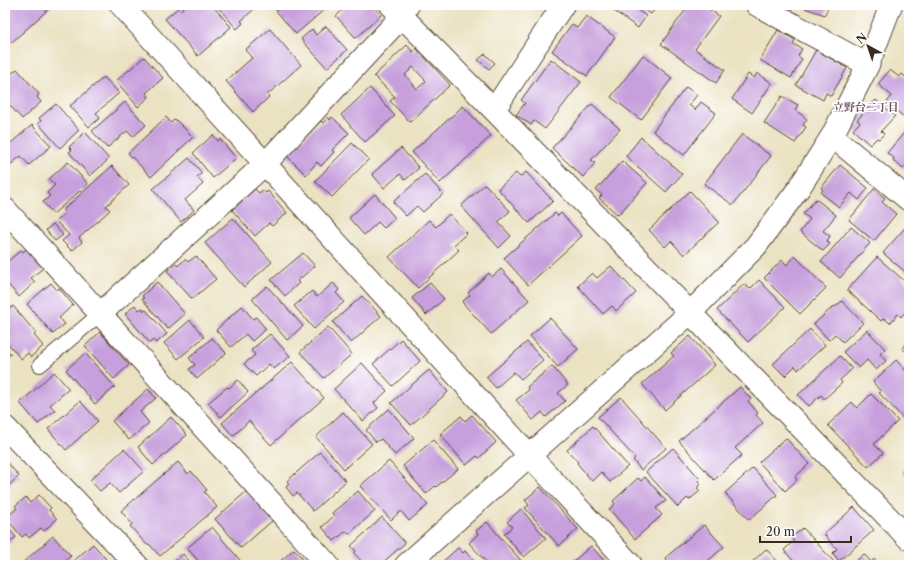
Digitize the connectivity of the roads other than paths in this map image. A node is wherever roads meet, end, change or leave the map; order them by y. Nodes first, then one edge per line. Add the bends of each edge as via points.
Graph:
1 (121, 5) edge
2 (563, 5) edge
3 (757, 5) edge
4 (891, 5) edge
5 (400, 9) edge
6 (868, 65) junction
7 (494, 110) junction
8 (832, 136) junction
9 (265, 164) junction
10 (909, 200) edge
11 (5, 209) edge
12 (100, 313) junction
13 (690, 313) junction
14 (40, 366) dead end
15 (6, 431) edge
16 (529, 455) junction
17 (909, 539) edge
18 (137, 565) edge
19 (328, 565) edge
20 (406, 565) edge
21 (631, 565) edge

1 - 9 street
2 - 7 street
3 - 6 street
4 - 6 street
5 - 7 street
5 - 9 street
6 - 8 street
7 - 13 street
8 - 10 street
8 - 13 street via 799,188 756,246
9 - 12 street
9 - 16 street
11 - 12 street
12 - 14 lane
12 - 19 street
13 - 16 street
13 - 17 street
15 - 18 street
16 - 20 street
16 - 21 street

